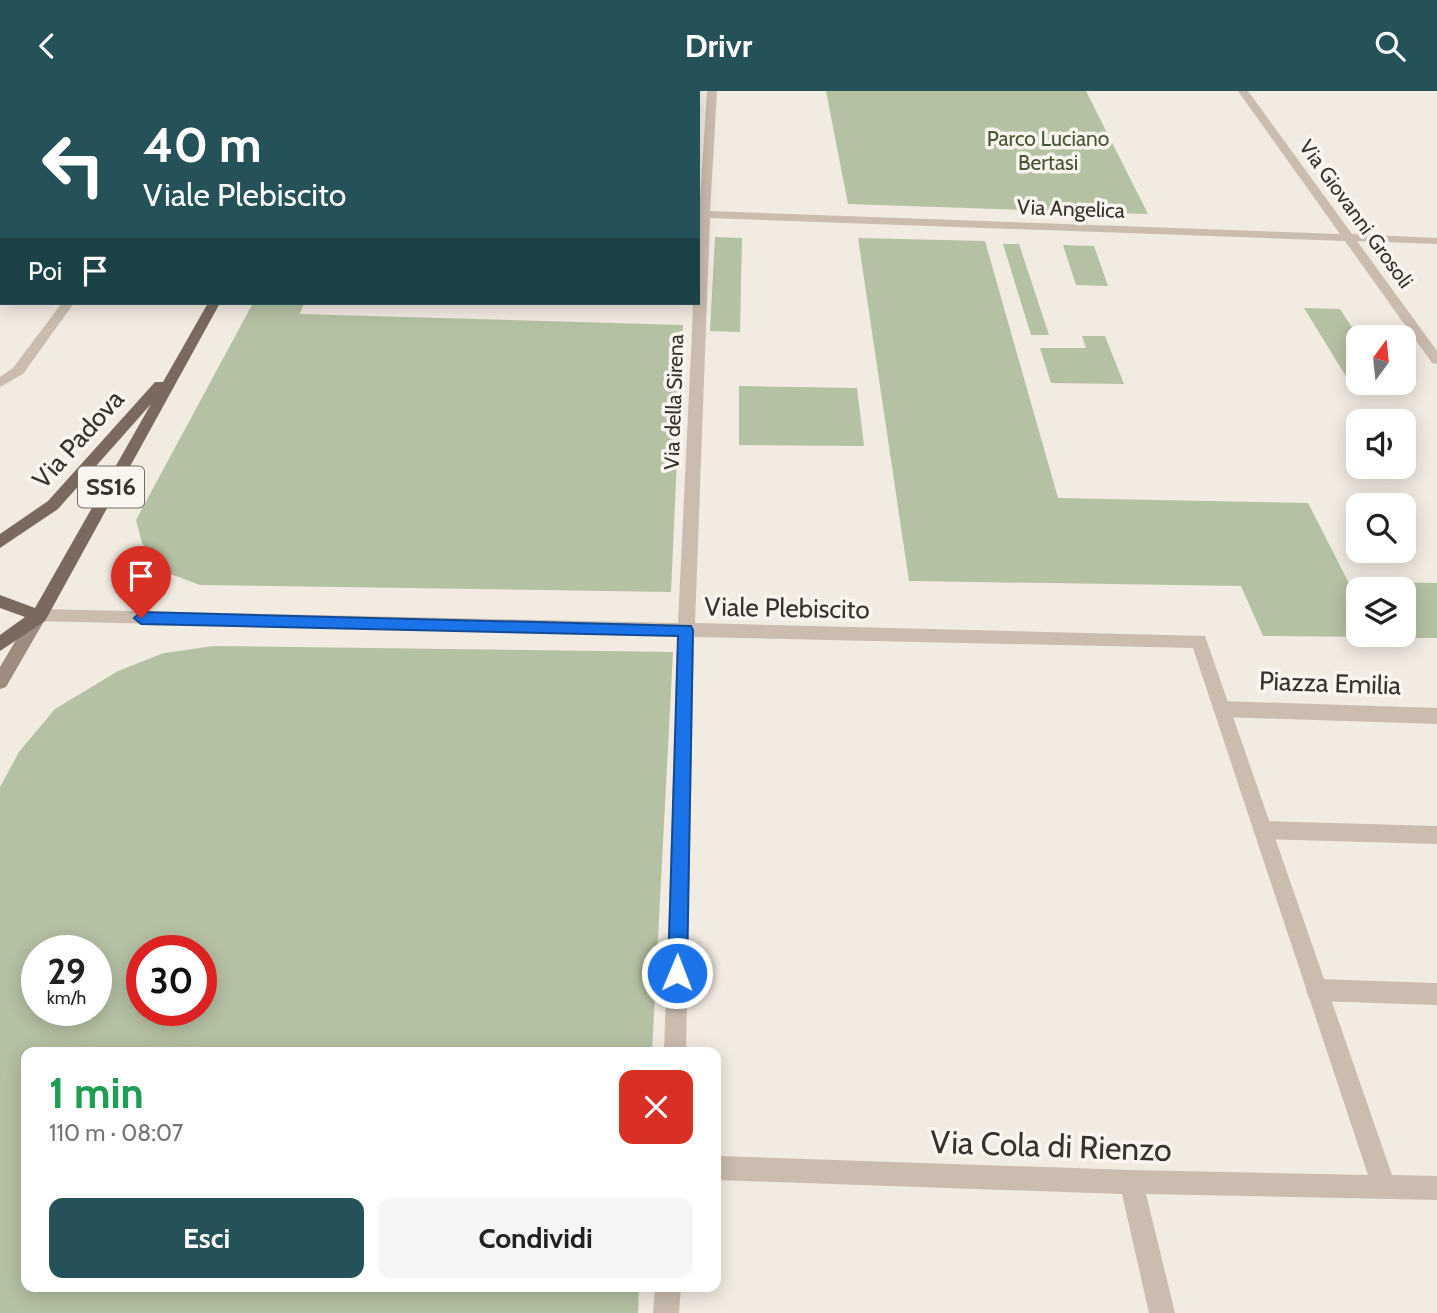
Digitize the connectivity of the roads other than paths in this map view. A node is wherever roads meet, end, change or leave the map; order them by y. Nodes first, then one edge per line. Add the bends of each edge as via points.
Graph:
1 (712, 91) edge
2 (1243, 91) edge
3 (704, 213) junction
4 (1349, 239) junction
5 (1437, 241) edge
6 (700, 301) edge
7 (67, 305) edge
8 (213, 305) edge
9 (700, 305) edge
10 (182, 358) junction
11 (1437, 360) edge
12 (0, 383) edge
13 (0, 542) edge
14 (0, 601) edge
15 (39, 616) junction
16 (685, 630) junction
17 (1199, 641) joint
18 (0, 644) edge
19 (0, 682) edge
20 (1222, 709) junction
21 (1437, 716) edge
22 (1263, 830) junction
23 (1437, 835) edge
24 (1317, 990) junction
25 (1437, 994) edge
26 (675, 1047) edge
27 (721, 1168) edge
28 (1131, 1182) junction
29 (1384, 1187) junction
30 (1437, 1188) edge
31 (668, 1292) edge
32 (666, 1313) edge
33 (1162, 1313) edge

1 - 3 street, Via della Sirena
2 - 4 street, Via Giovanni Grosoli
3 - 4 street, Via Angelica
3 - 6 street, Via della Sirena
4 - 5 street, Via Angelica
4 - 11 street, Via Giovanni Grosoli
7 - 12 street via 18,371
8 - 10 main road, Via Padova / SS16
9 - 16 street, Via della Sirena
10 - 13 main road, Via Padova via 53,505
10 - 15 main road, Via Padova / SS16
14 - 15 main road
15 - 16 street, Viale Plebiscito
15 - 18 main road
15 - 19 main road, Via Padova / SS16
16 - 17 street, Viale Plebiscito
16 - 26 street, Via della Sirena
17 - 20 street, Piazza Emilia
20 - 21 street, Piazza Emilia
20 - 22 street, Piazza Emilia
22 - 23 street
22 - 24 street, Piazza Emilia
24 - 25 street
24 - 29 street, Piazza Emilia
27 - 28 street, Via Cola di Rienzo
28 - 29 street, Via Cola di Rienzo
28 - 33 street
29 - 30 street
31 - 32 street

